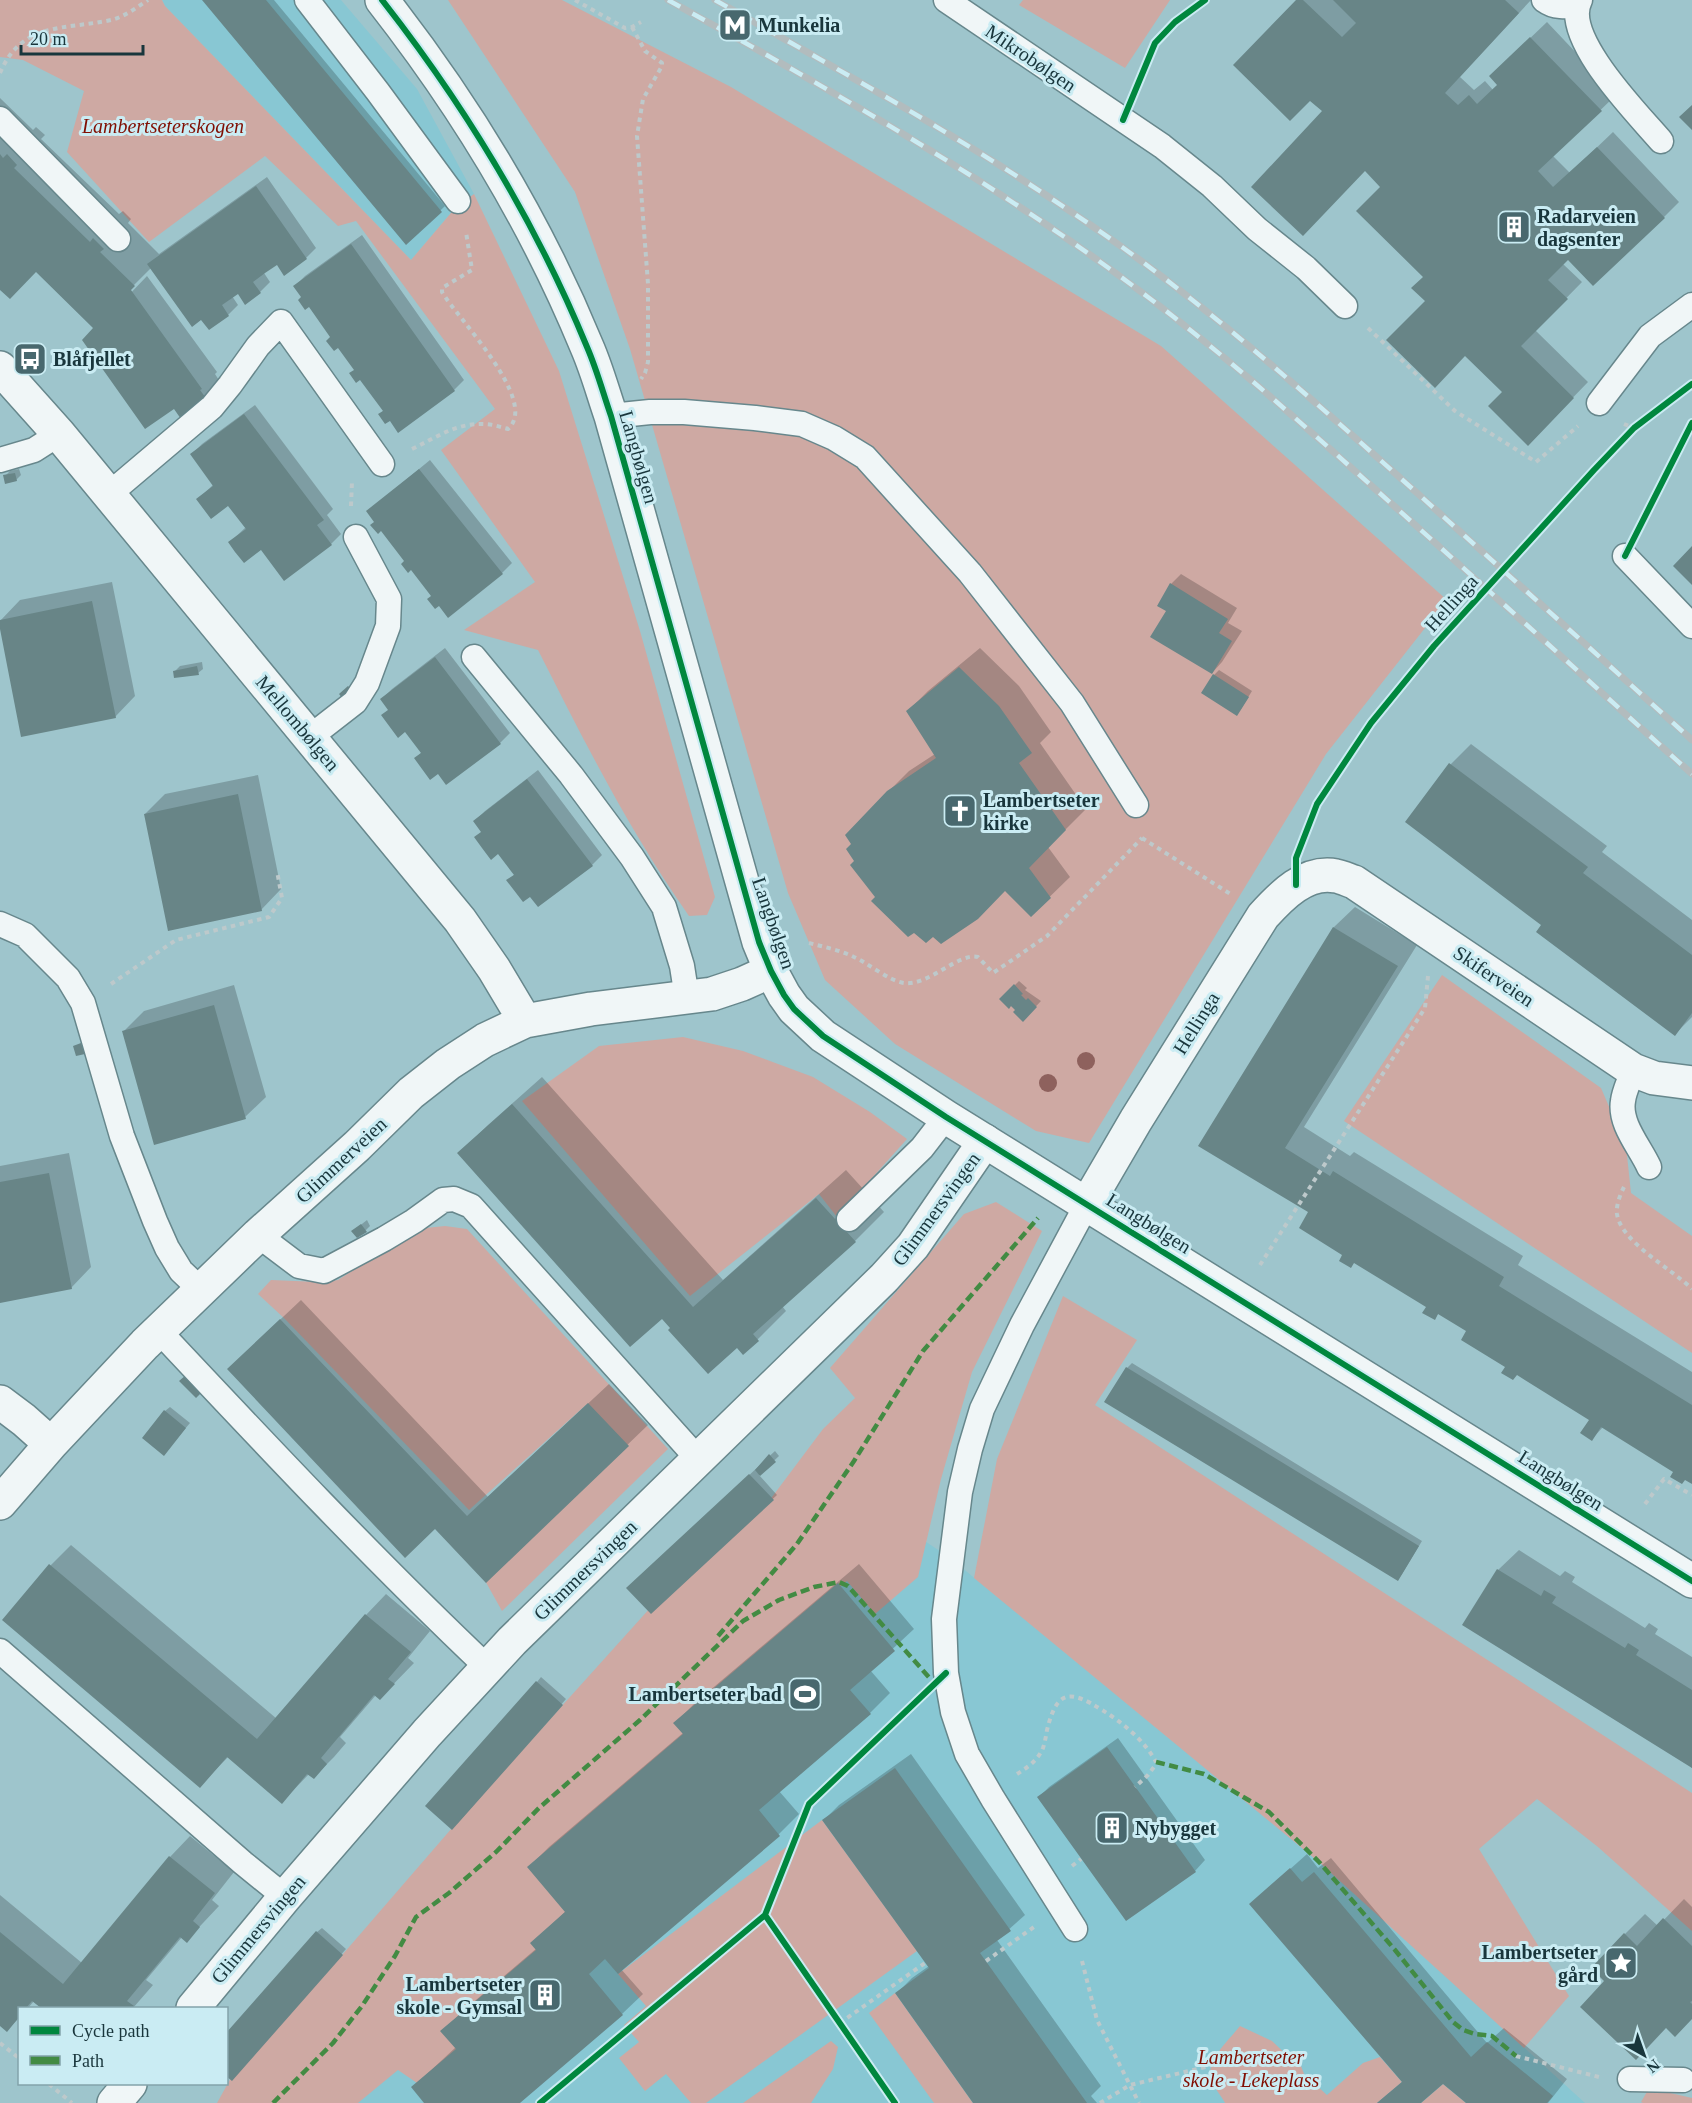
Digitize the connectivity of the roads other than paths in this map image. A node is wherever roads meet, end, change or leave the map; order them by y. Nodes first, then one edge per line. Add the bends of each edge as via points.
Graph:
1 (382, 0) edge
2 (946, 0) edge
3 (1544, 0) edge
4 (308, 1) edge
5 (1579, 2) edge
6 (0, 119) edge
7 (1661, 141) dead end
8 (458, 201) dead end
9 (118, 239) dead end
10 (1692, 305) edge
11 (1346, 306) road end
12 (0, 368) edge
13 (1599, 403) road end
14 (611, 416) junction
15 (59, 434) junction
16 (0, 460) edge
17 (382, 464) road end
18 (108, 495) junction
19 (356, 537) dead end
20 (1625, 556) dead end
21 (1692, 626) edge
22 (474, 657) dead end
23 (310, 737) junction
24 (1136, 805) road end
25 (1296, 885) joint
26 (0, 924) edge
27 (771, 970) junction
28 (687, 998) junction
29 (525, 1021) junction
30 (1633, 1070) junction
31 (1692, 1083) edge
32 (946, 1117) junction
33 (986, 1141) junction
34 (1646, 1159) road end
35 (1087, 1204) junction
36 (849, 1219) dead end
37 (258, 1235) junction
38 (201, 1290) junction
39 (159, 1331) junction
40 (0, 1402) edge
41 (51, 1444) junction
42 (698, 1459) junction
43 (0, 1503) edge
44 (1692, 1581) edge
45 (0, 1651) edge
46 (488, 1668) junction
47 (285, 1897) junction
48 (1075, 1929) road end
49 (194, 2007) edge
50 (1630, 2079) dead end
51 (1689, 2079) edge
52 (129, 2085) edge
53 (114, 2103) edge

1 - 14 street, Langbølgen via 456,101 500,172 557,280 588,349
2 - 11 lane, Mikrobølgen via 1162,146
3 - 5 lane via 1563,7
4 - 8 lane
5 - 7 lane via 1578,22 1587,49
6 - 9 lane
10 - 13 lane via 1650,336
12 - 15 street, Mellombølgen
14 - 24 lane via 684,412 802,424 865,457 970,573 1072,703
14 - 27 street, Langbølgen via 756,932
15 - 16 lane via 34,450
15 - 18 street, Mellombølgen
17 - 18 lane via 281,322 212,407
18 - 23 street, Mellombølgen
19 - 23 lane via 389,599 388,626 367,683 355,702
20 - 21 lane
22 - 28 lane via 571,775 664,907
23 - 29 street, Mellombølgen via 460,920
25 - 30 street, Skiferveien via 1316,877 1334,876 1354,882
25 - 35 street, Hellinga via 1263,916
26 - 38 lane via 25,935 68,978 82,1003 122,1136 155,1221 181,1271
27 - 28 street, Glimmerveien via 742,984
27 - 32 street, Langbølgen via 794,1009 808,1024
28 - 29 street, Glimmerveien
29 - 37 street, Glimmerveien via 485,1040 411,1093
30 - 31 street, Skiferveien via 1654,1078
30 - 34 lane via 1623,1114
32 - 33 street, Langbølgen
32 - 36 lane via 922,1148
33 - 35 street, Langbølgen
33 - 42 street, Glimmersvingen via 913,1246
35 - 44 street, Langbølgen
35 - 48 lane via 982,1409 960,1492 944,1619 946,1673 967,1755
37 - 38 street, Glimmerveien
37 - 42 lane via 298,1266 324,1271 352,1258 443,1200 454,1199 471,1206
38 - 39 street, Glimmerveien
39 - 41 street, Glimmerveien
39 - 46 lane
40 - 41 street
41 - 43 street, Glimmerveien
42 - 46 street, Glimmersvingen
45 - 47 lane
46 - 47 street, Glimmersvingen
47 - 49 street, Glimmersvingen
50 - 51 lane
52 - 53 street

